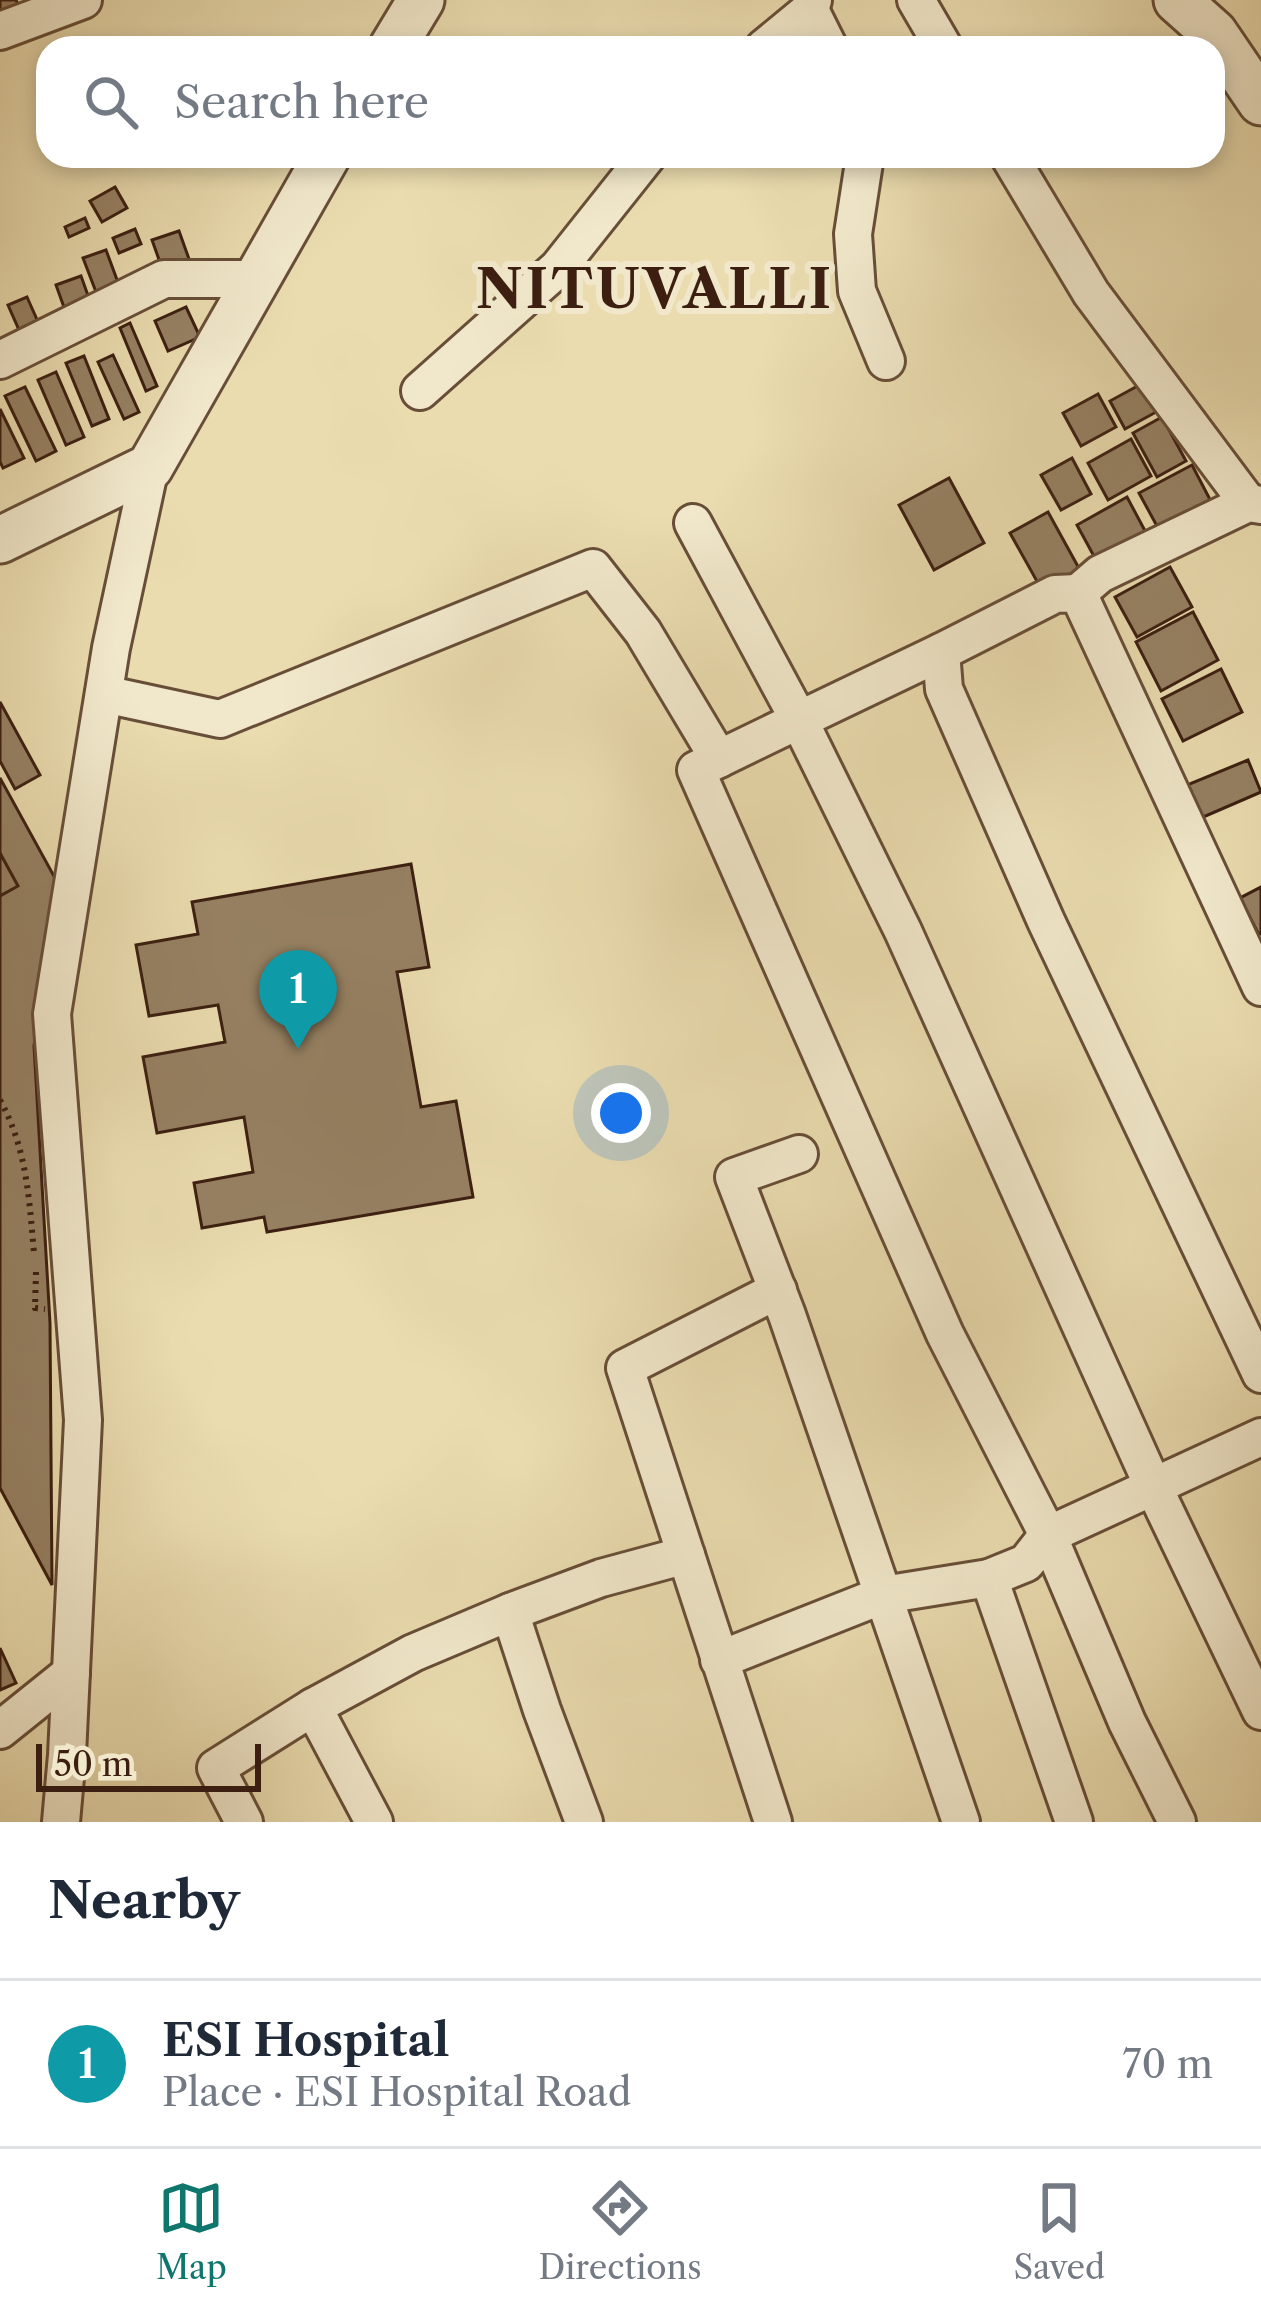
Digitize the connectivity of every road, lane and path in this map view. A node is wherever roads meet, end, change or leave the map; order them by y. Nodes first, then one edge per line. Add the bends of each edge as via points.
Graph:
1 (83, 0) edge
2 (421, 0) edge
3 (916, 0) edge
4 (1178, 0) edge
5 (811, 5) edge
6 (0, 31) edge
7 (399, 36) edge
8 (777, 36) edge
9 (824, 36) edge
10 (937, 36) edge
11 (1216, 36) edge
12 (1225, 49) edge
13 (1261, 102) edge
14 (320, 168) edge
15 (637, 168) edge
16 (863, 168) edge
17 (1016, 168) edge
18 (254, 279) junction
19 (0, 360) edge
20 (886, 361) dead end
21 (420, 392) dead end
22 (150, 466) junction
23 (1255, 504) edge
24 (693, 523) dead end
25 (0, 540) edge
26 (1078, 593) junction
27 (941, 652) junction
28 (104, 694) junction
29 (799, 720) junction
30 (719, 759) junction
31 (1261, 987) edge
32 (0, 1100) edge
33 (799, 1154) dead end
34 (778, 1290) junction
35 (50, 1310) dead end
36 (1261, 1374) edge
37 (1261, 1437) edge
38 (1153, 1486) junction
39 (1048, 1534) junction
40 (686, 1555) junction
41 (989, 1578) junction
42 (883, 1595) junction
43 (510, 1612) junction
44 (719, 1660) junction
45 (71, 1673) junction
46 (313, 1707) junction
47 (1261, 1711) edge
48 (0, 1730) edge
49 (61, 1822) edge
50 (244, 1822) edge
51 (374, 1822) edge
52 (584, 1822) edge
53 (773, 1822) edge
54 (961, 1822) edge
55 (1074, 1822) edge
56 (1177, 1822) edge

1 - 6 street
2 - 7 street
3 - 10 street
4 - 11 street
5 - 8 street
5 - 9 street
12 - 13 street
14 - 18 street
15 - 21 street via 558,268
16 - 20 street via 853,235 856,290
17 - 23 street via 1091,293
18 - 19 street via 164,279
18 - 22 street
22 - 25 street
22 - 28 street
23 - 26 street via 1100,574
24 - 29 street
26 - 27 street via 1055,594
26 - 31 street
27 - 29 street
27 - 36 street via 944,689 1028,879
28 - 30 street via 220,719 593,568 644,632
28 - 45 street via 52,1013 83,1420
29 - 30 street
29 - 38 street
30 - 39 street via 696,770 945,1334
32 - 35 path via 25,1163 35,1308
33 - 34 street via 734,1177
34 - 40 street via 625,1368
34 - 42 street
37 - 38 street
38 - 39 street
38 - 47 street
39 - 41 street via 1026,1563
39 - 56 street
40 - 43 street
40 - 44 street
41 - 42 street
41 - 55 street
42 - 44 street
42 - 54 street
43 - 46 street
43 - 52 street
44 - 53 street
45 - 48 street
45 - 49 street
46 - 50 street via 216,1768
46 - 51 street

